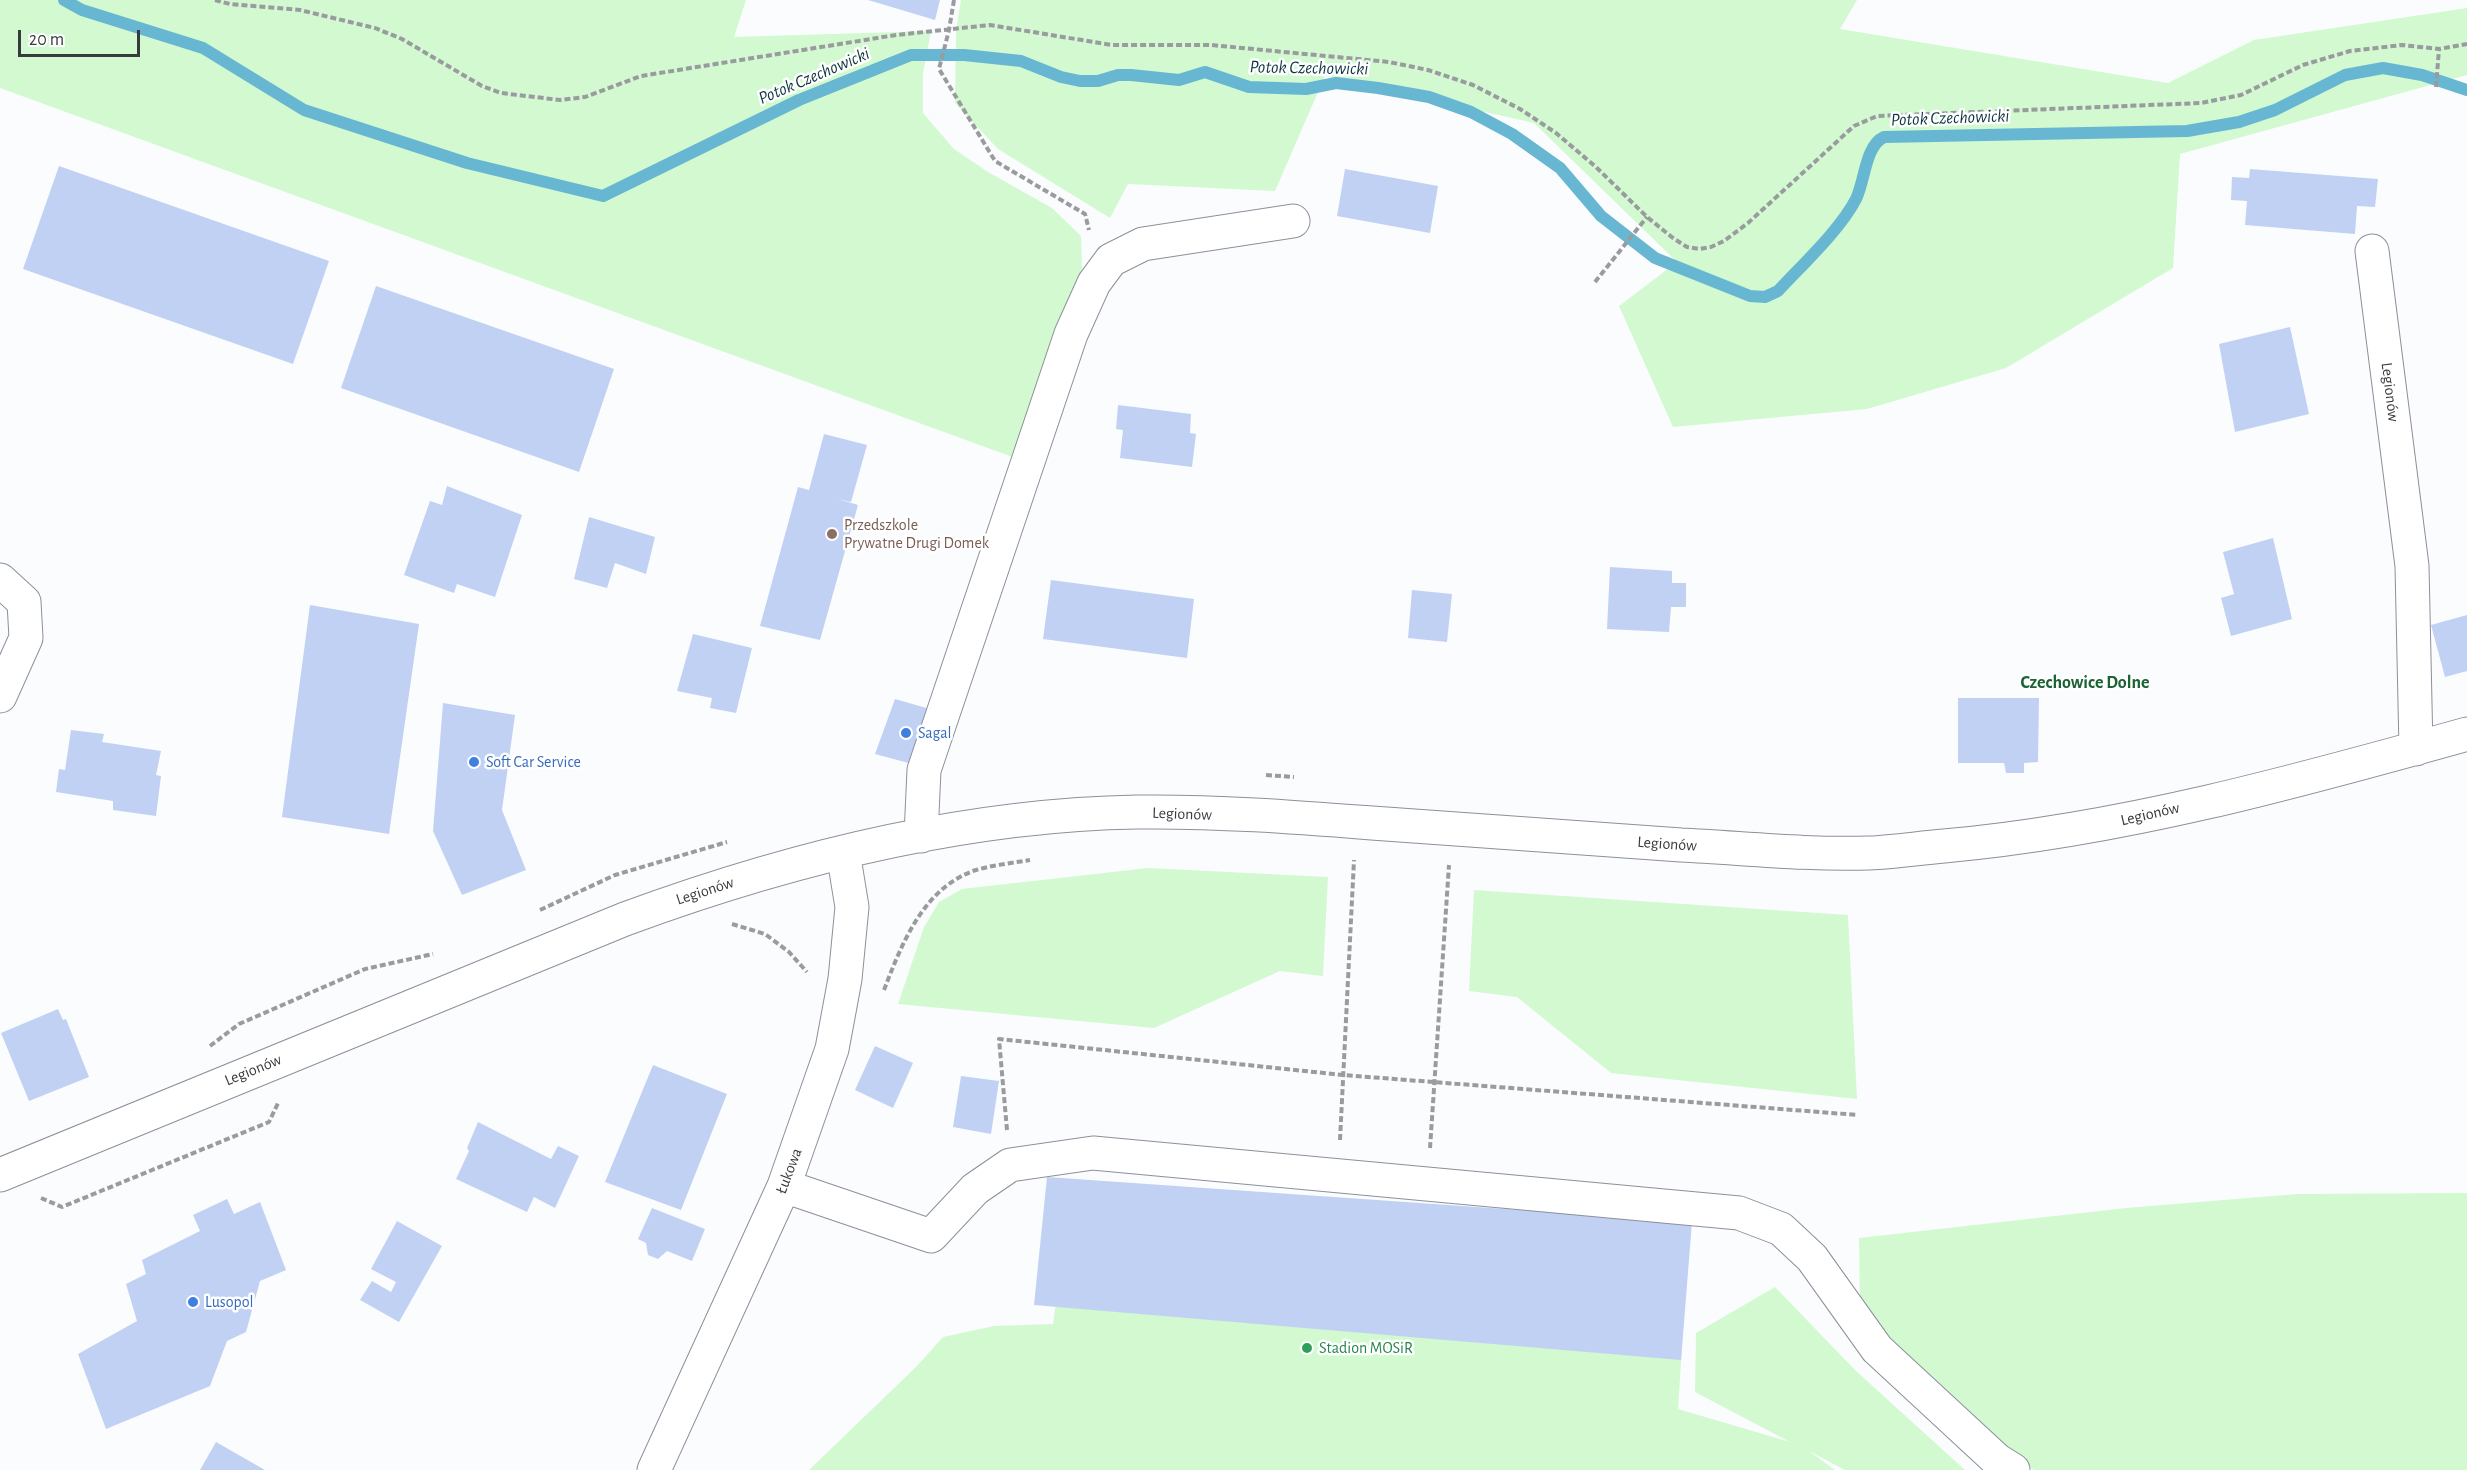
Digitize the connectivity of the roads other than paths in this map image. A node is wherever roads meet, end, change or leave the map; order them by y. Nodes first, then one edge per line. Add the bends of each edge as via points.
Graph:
1 (1293, 221) dead end
2 (2372, 251) dead end
3 (0, 580) edge
4 (0, 696) edge
5 (2467, 734) edge
6 (2415, 748) junction
7 (921, 836) junction
8 (843, 852) junction
9 (0, 1175) edge
10 (784, 1186) junction
11 (654, 1470) edge
12 (2013, 1470) edge

1 - 7 street via 1143,244 1110,260 1094,283 1071,333 924,770
2 - 6 street, Legionów via 2412,566
3 - 4 street via 24,602 26,638
5 - 6 street, Legionów
6 - 7 street, Legionów via 2263,789 2107,824 2002,841 1869,853 1730,848 1300,818 1139,812 1040,817
7 - 8 street, Legionów
8 - 9 street, Legionów via 704,890 625,919
8 - 10 street, Łukowa via 852,908 845,979 832,1049
10 - 11 street, Łukowa
10 - 12 street via 931,1236 975,1189 1010,1165 1093,1153 1738,1213 1781,1229 1812,1258 1877,1349 1997,1460

